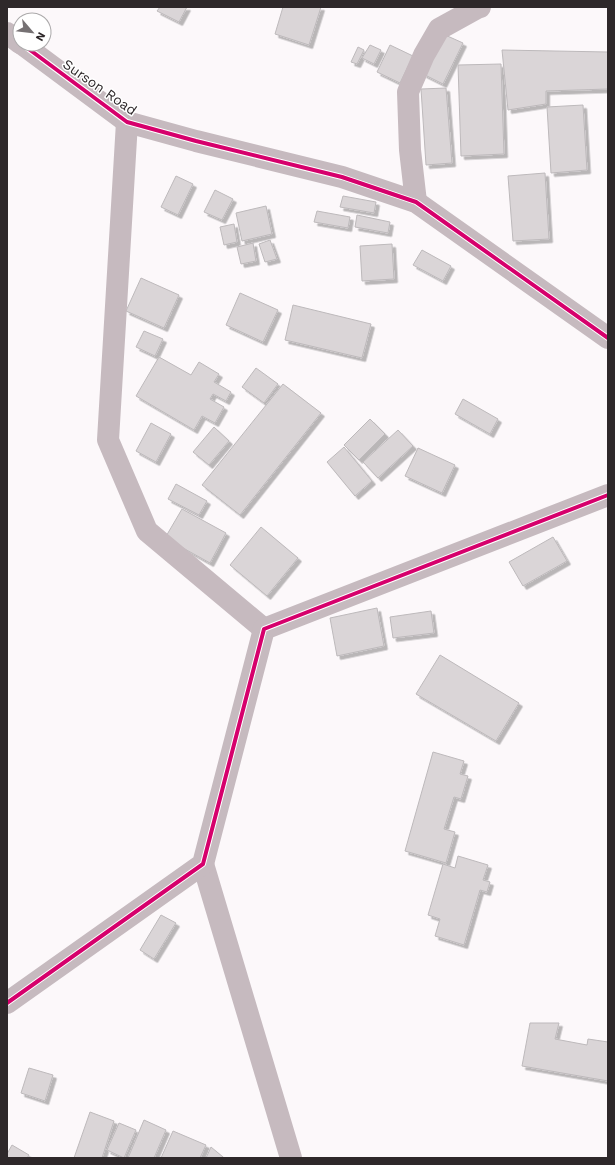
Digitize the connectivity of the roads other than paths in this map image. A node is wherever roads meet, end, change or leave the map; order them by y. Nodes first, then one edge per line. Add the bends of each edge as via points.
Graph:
1 (480, 7) edge
2 (33, 52) edge
3 (127, 122) junction
4 (416, 202) junction
5 (608, 338) edge
6 (608, 495) edge
7 (264, 629) junction
8 (203, 864) junction
9 (7, 1003) edge
10 (292, 1158) edge

1 - 4 street via 440,29 424,55 408,92 410,150
2 - 3 street, Surson Road
3 - 4 street, Surson Road via 342,177
3 - 7 street via 108,440 147,531
4 - 5 street, Surson Road
6 - 7 street
7 - 8 street
8 - 9 street
8 - 10 street

